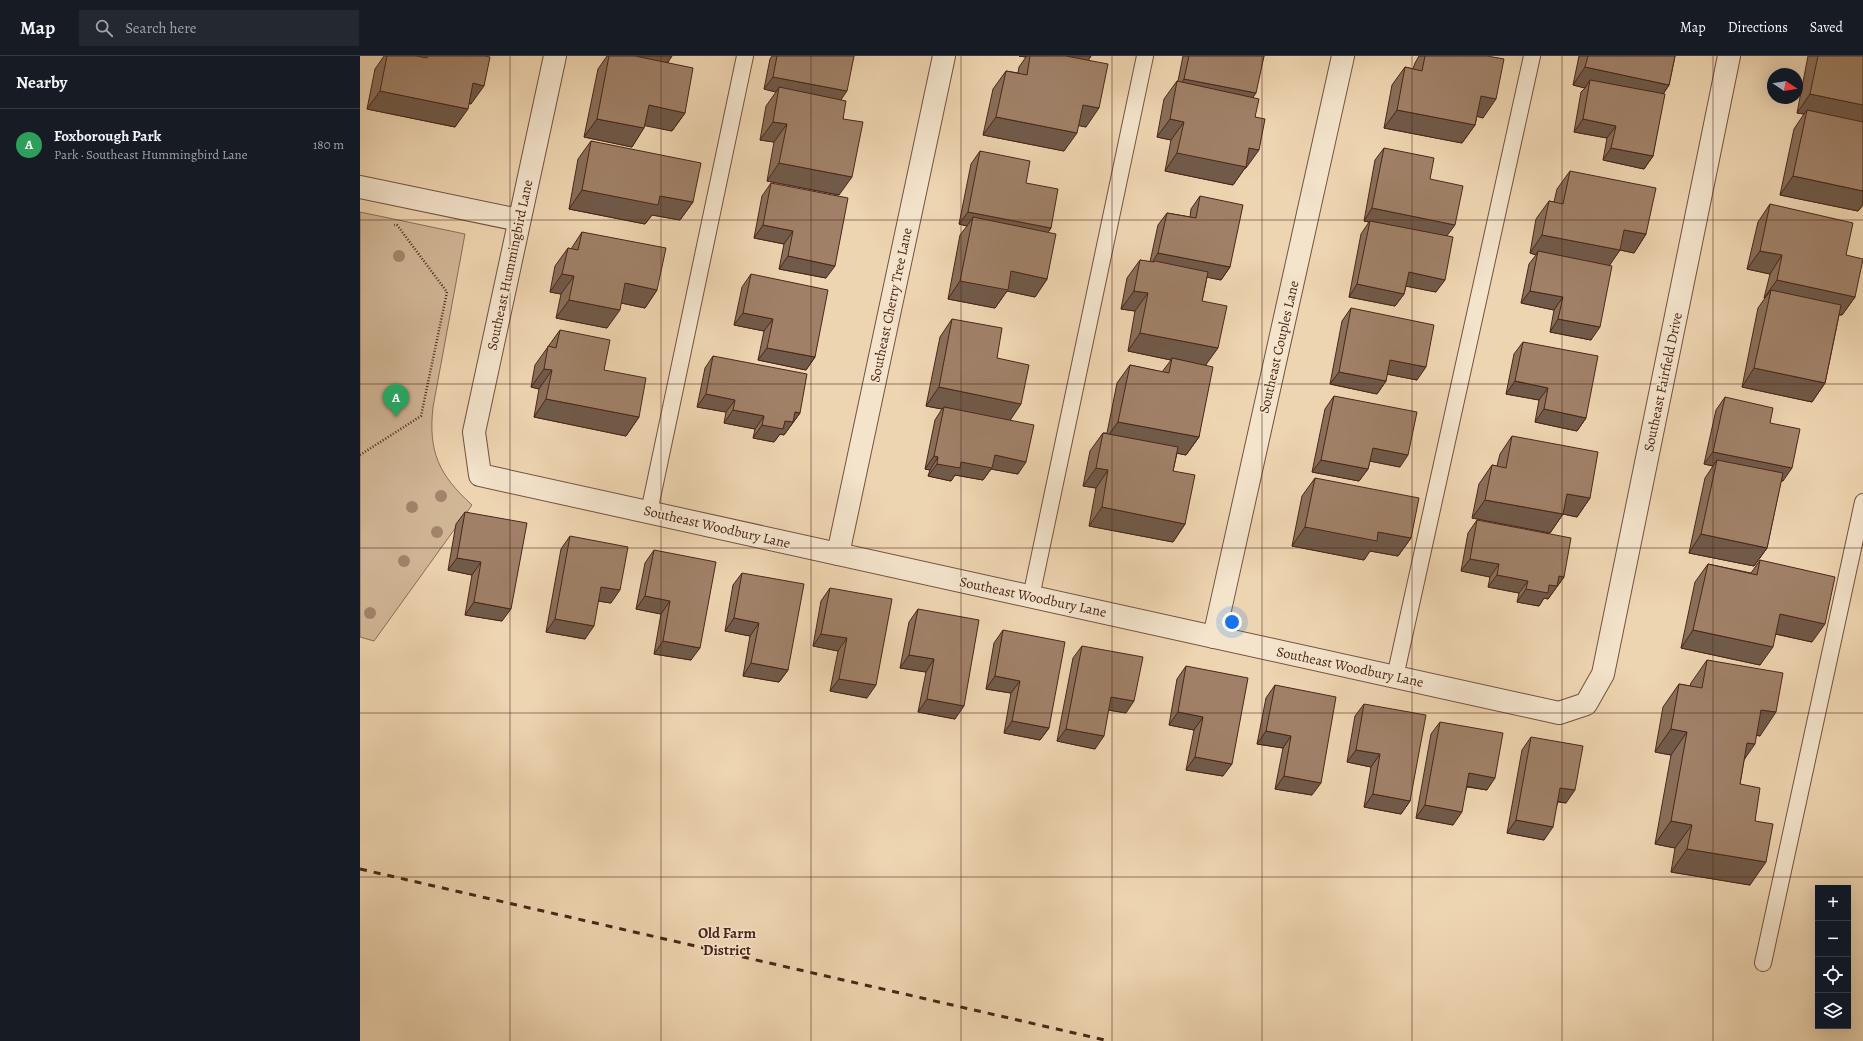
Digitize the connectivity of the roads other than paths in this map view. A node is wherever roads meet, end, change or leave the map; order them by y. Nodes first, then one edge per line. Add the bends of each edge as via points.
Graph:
1 (555, 56) edge
2 (745, 56) edge
3 (944, 56) edge
4 (1145, 56) edge
5 (1343, 56) edge
6 (1532, 56) edge
7 (1729, 56) edge
8 (360, 187) edge
9 (519, 220) junction
10 (480, 475) joint
11 (1863, 502) edge
12 (649, 512) junction
13 (838, 554) junction
14 (1032, 597) junction
15 (1214, 637) junction
16 (1395, 677) junction
17 (1586, 704) joint
18 (1763, 963) dead end

1 - 9 street, Southeast Hummingbird Lane
2 - 12 lane
3 - 13 street, Southeast Cherry Tree Lane
4 - 14 lane
5 - 15 street, Southeast Couples Lane
6 - 16 lane
7 - 17 street, Southeast Fairfield Drive via 1603,674
8 - 9 street
9 - 10 street, Southeast Hummingbird Lane via 474,432
10 - 12 street, Southeast Woodbury Lane
11 - 18 lane
12 - 13 street, Southeast Woodbury Lane
13 - 14 street, Southeast Woodbury Lane
14 - 15 street, Southeast Woodbury Lane
15 - 16 street, Southeast Woodbury Lane
16 - 17 street, Southeast Woodbury Lane via 1560,714

